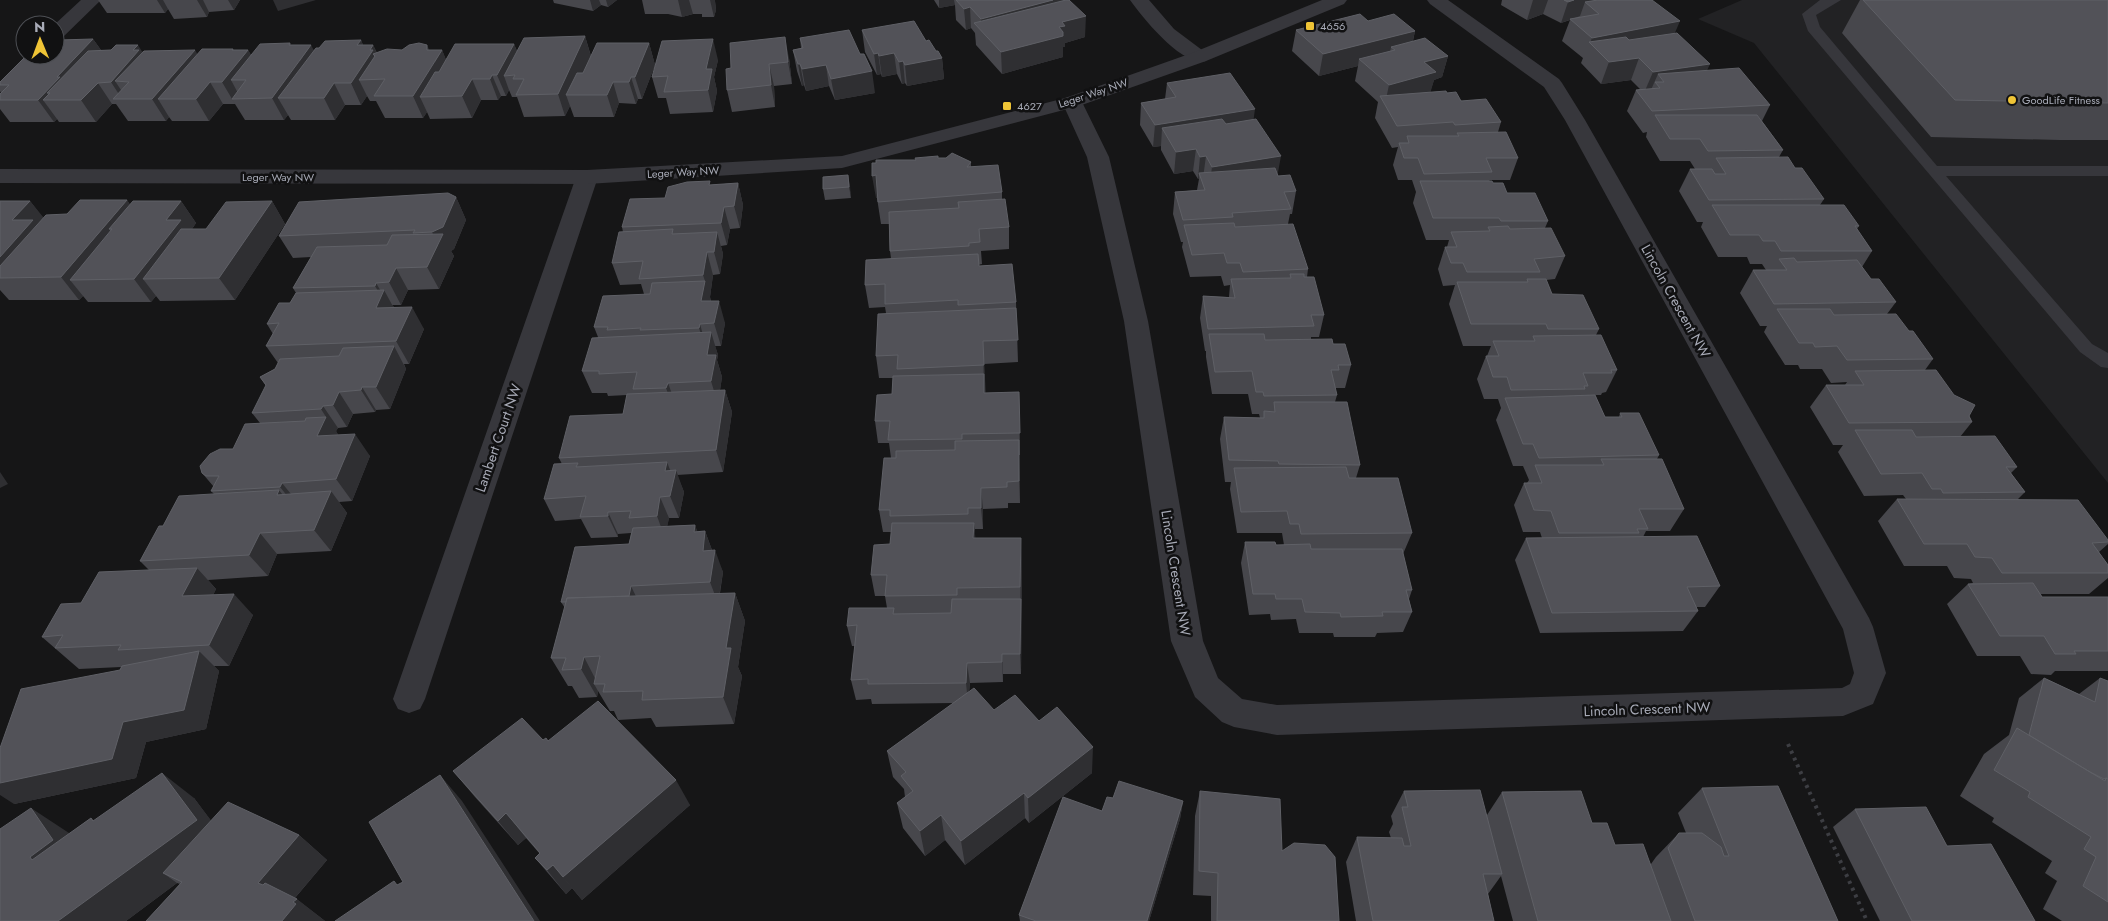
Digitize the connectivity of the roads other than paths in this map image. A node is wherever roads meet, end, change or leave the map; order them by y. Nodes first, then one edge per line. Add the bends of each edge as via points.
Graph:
1 (92, 0) edge
2 (1139, 0) edge
3 (1338, 0) edge
4 (1436, 0) edge
5 (1834, 0) edge
6 (65, 25) edge
7 (1200, 57) junction
8 (1072, 102) junction
9 (1933, 171) junction
10 (2108, 171) edge
11 (0, 176) edge
12 (587, 177) junction
13 (2108, 362) edge
14 (409, 699) dead end

1 - 6 street
2 - 7 street via 1167,33
3 - 7 street, Leger Way NW
4 - 8 street, Lincoln Crescent NW via 1552,83 1575,120 1858,627 1870,673 1862,694 1843,702 1276,720 1234,712 1206,687 1187,641 1136,321 1098,158
5 - 9 lane via 1809,14 1813,28
7 - 8 street, Leger Way NW
8 - 12 street, Leger Way NW via 842,162
9 - 10 lane
9 - 13 lane via 2086,348
11 - 12 street, Leger Way NW
12 - 14 street, Lambert Court NW

